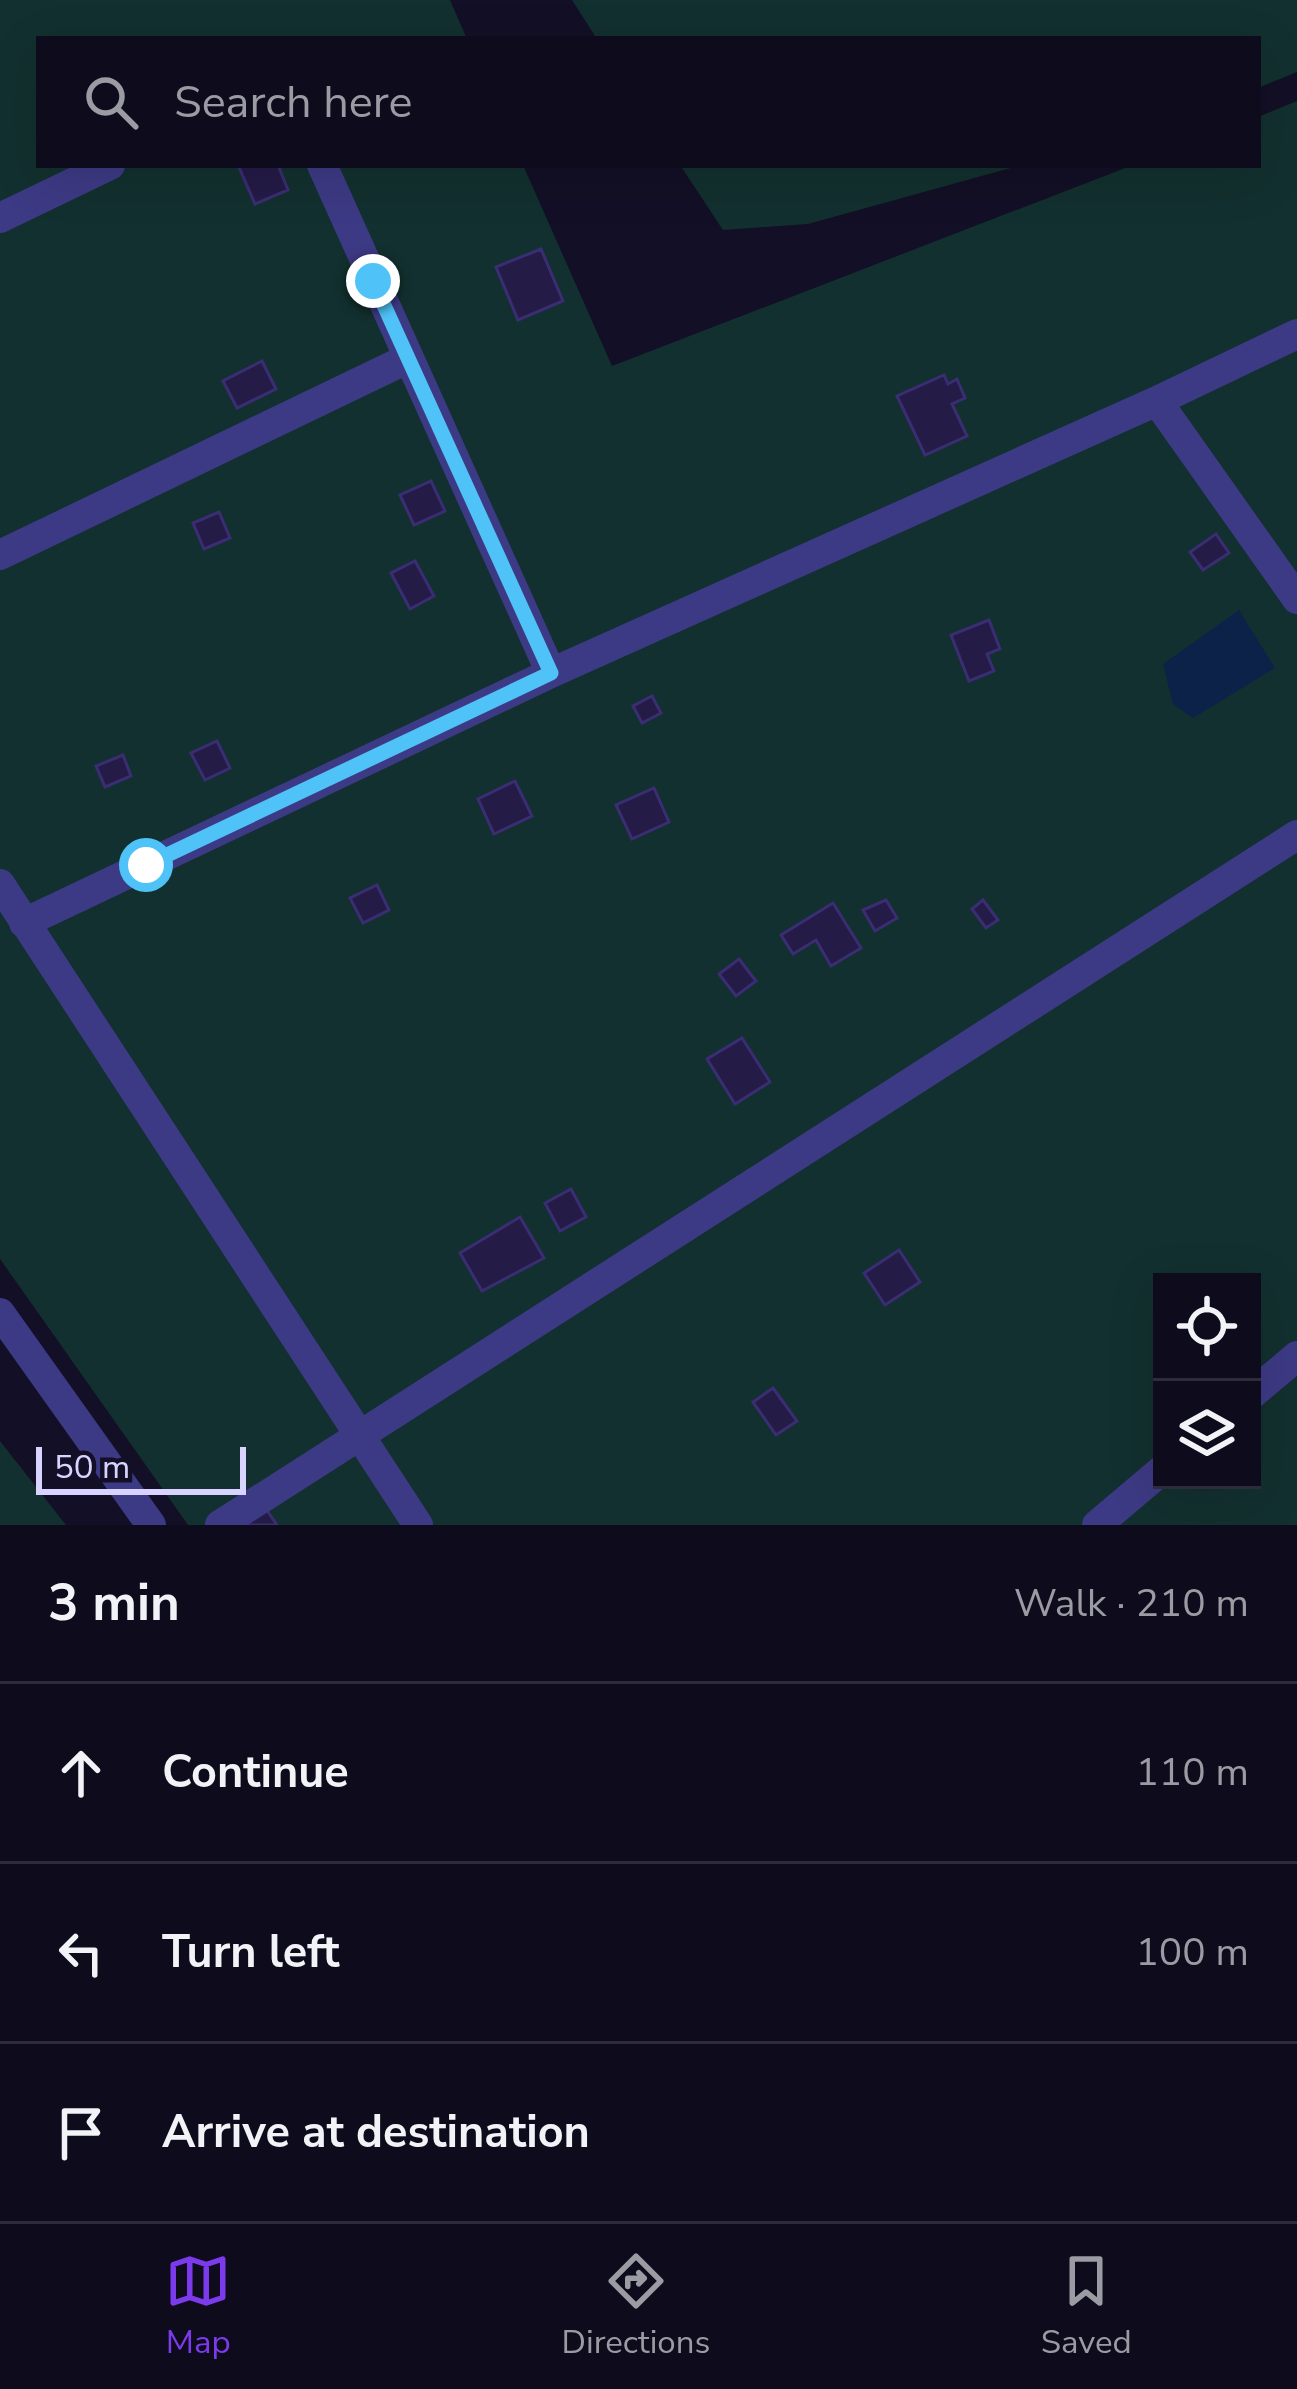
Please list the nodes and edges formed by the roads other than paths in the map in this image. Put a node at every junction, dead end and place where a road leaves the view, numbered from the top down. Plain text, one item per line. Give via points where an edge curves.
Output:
1 (104, 168) edge
2 (323, 168) edge
3 (0, 218) edge
4 (1297, 334) edge
5 (407, 359) junction
6 (1157, 401) junction
7 (0, 555) edge
8 (1297, 599) edge
9 (551, 673) junction
10 (1297, 835) edge
11 (0, 884) edge
12 (24, 923) junction
13 (0, 1313) edge
14 (1297, 1356) edge
15 (1261, 1386) edge
16 (358, 1436) junction
17 (1153, 1478) edge
18 (151, 1525) edge
19 (220, 1525) edge
20 (418, 1525) edge
21 (1097, 1525) edge

1 - 3 street
2 - 5 street
4 - 6 street
5 - 7 street
5 - 9 street
6 - 8 street
6 - 9 street
9 - 12 street
10 - 16 street
11 - 12 street
12 - 16 street
13 - 18 street
14 - 15 street
16 - 19 street
16 - 20 street
17 - 21 street

